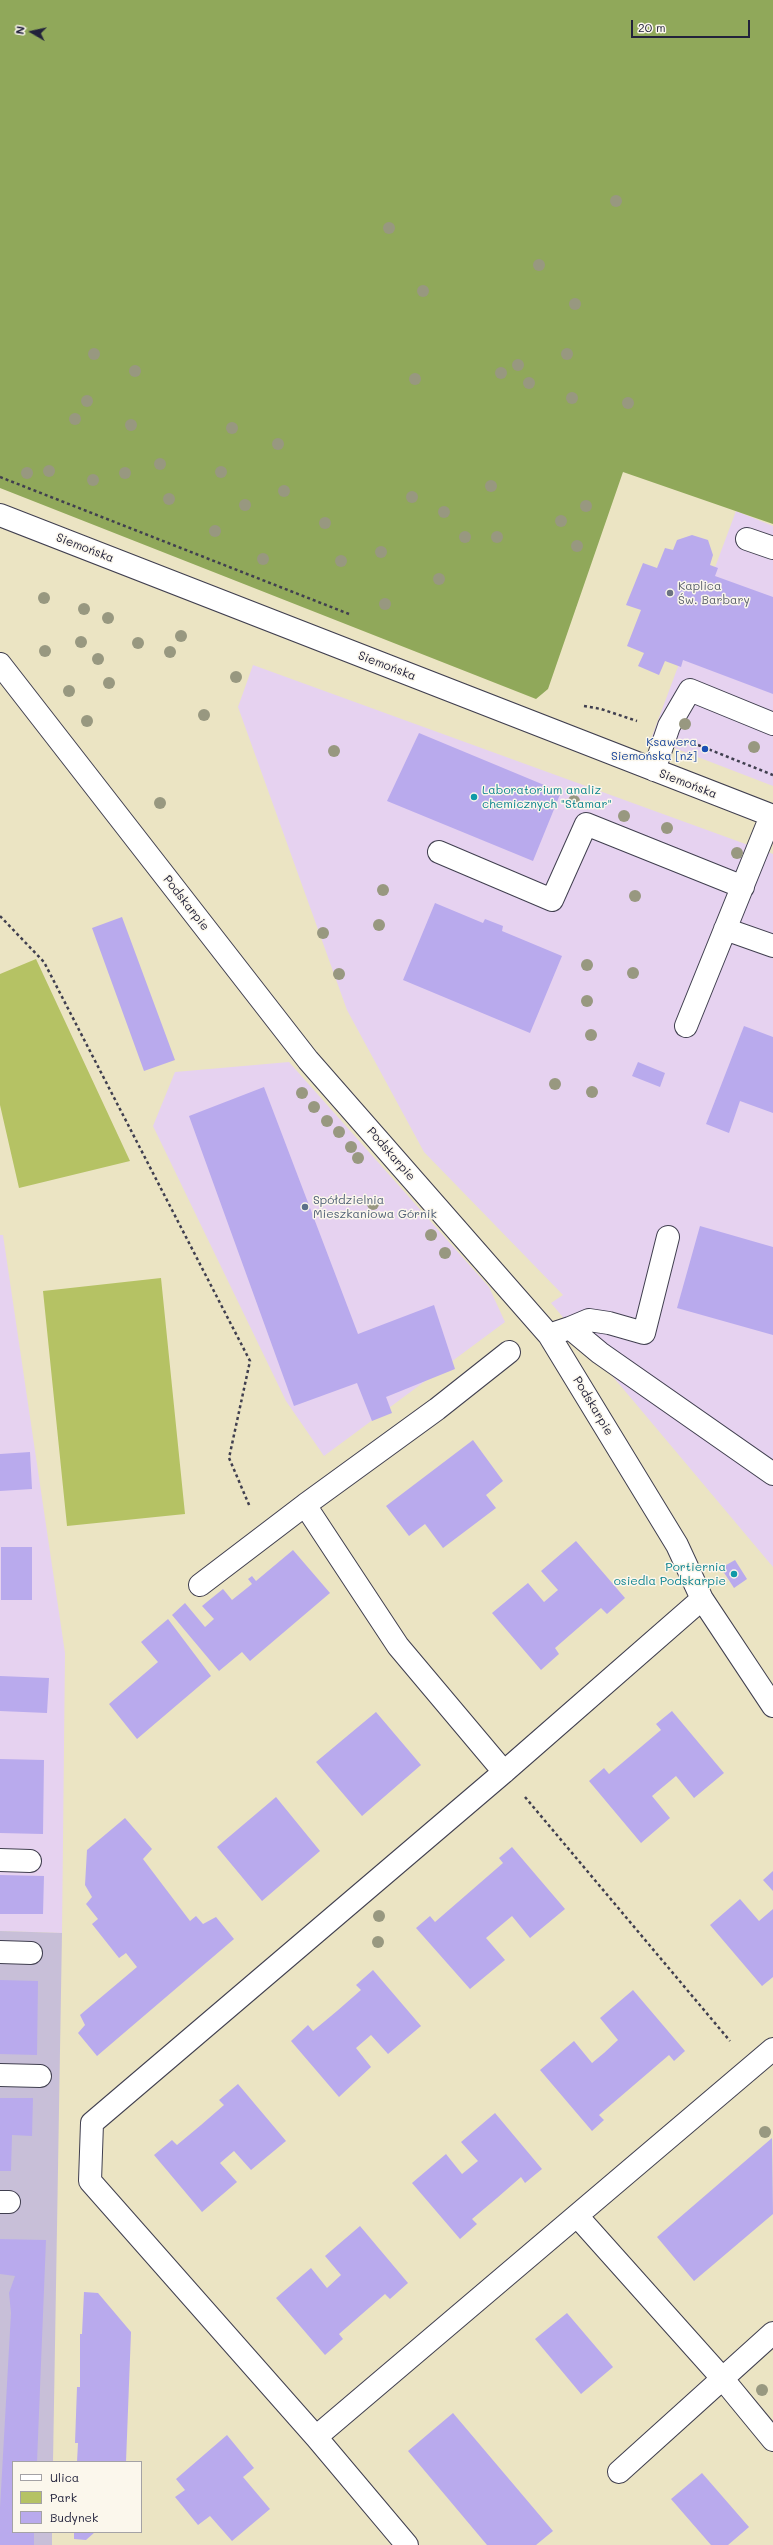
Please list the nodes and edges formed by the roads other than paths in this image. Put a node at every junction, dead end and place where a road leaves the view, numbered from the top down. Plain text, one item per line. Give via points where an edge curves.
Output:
1 (0, 515) edge
2 (746, 539) dead end
3 (773, 548) edge
4 (0, 664) edge
5 (773, 724) edge
6 (654, 770) junction
7 (772, 816) edge
8 (439, 852) dead end
9 (743, 887) junction
10 (725, 929) junction
11 (773, 946) edge
12 (686, 1026) dead end
13 (668, 1237) dead end
14 (570, 1328) junction
15 (549, 1335) junction
16 (509, 1352) dead end
17 (773, 1474) edge
18 (305, 1505) junction
19 (200, 1585) dead end
20 (702, 1598) junction
21 (773, 1706) edge
22 (504, 1772) junction
23 (0, 1860) edge
24 (30, 1861) dead end
25 (0, 1952) edge
26 (31, 1953) dead end
27 (773, 2049) edge
28 (0, 2075) edge
29 (40, 2076) dead end
30 (578, 2217) junction
31 (773, 2333) edge
32 (722, 2378) junction
33 (316, 2437) junction
34 (773, 2440) edge
35 (619, 2472) dead end
36 (407, 2545) edge

1 - 6 street, Siemońska
2 - 3 street
4 - 15 street, Podskarpie via 308,1060
5 - 6 street via 690,690 667,732
6 - 7 street, Siemońska
7 - 9 street
8 - 9 street via 552,900 586,824
9 - 10 street
10 - 11 street
10 - 12 street
13 - 14 street via 644,1333 589,1320
14 - 15 street
14 - 17 street via 600,1353
15 - 20 street, Podskarpie via 677,1545
16 - 18 street via 437,1409
18 - 19 street
18 - 22 street via 398,1646
20 - 21 street, Podskarpie
20 - 22 street
22 - 33 street via 92,2123 90,2181
23 - 24 street
25 - 26 street
27 - 30 street
28 - 29 street
30 - 32 street
30 - 33 street
31 - 32 street
32 - 34 street
32 - 35 street
33 - 36 street

